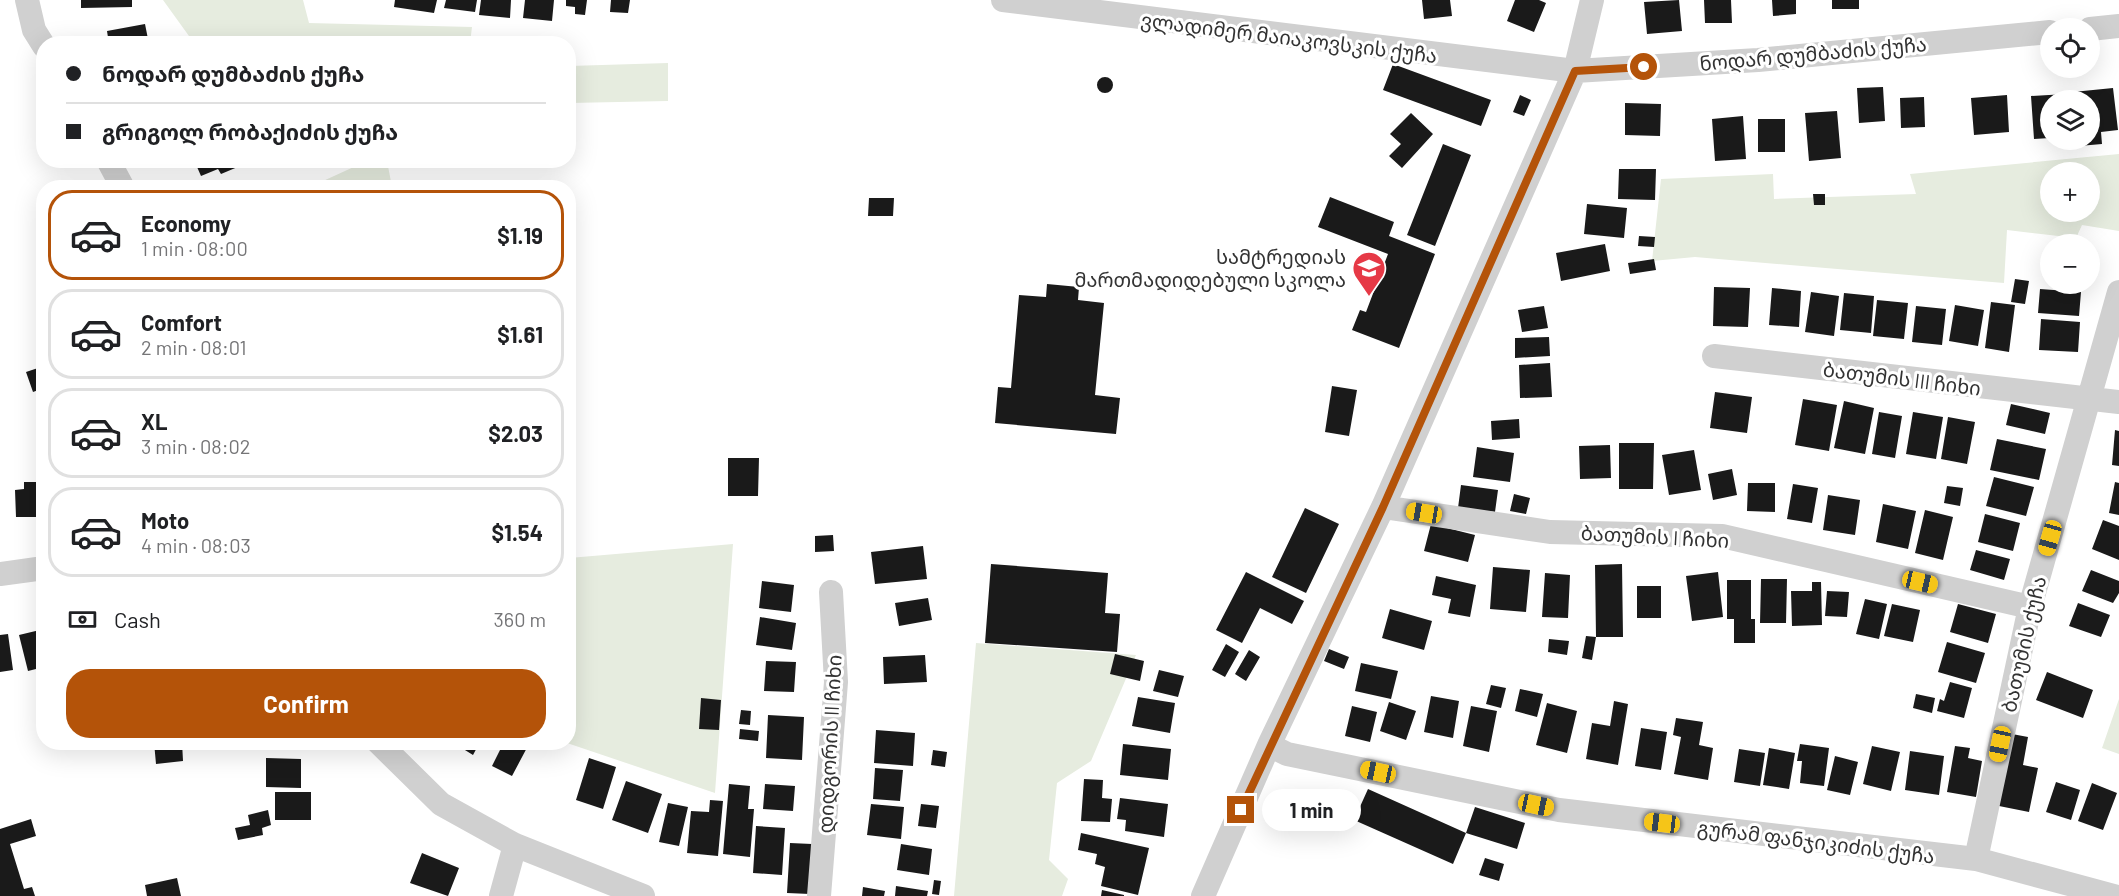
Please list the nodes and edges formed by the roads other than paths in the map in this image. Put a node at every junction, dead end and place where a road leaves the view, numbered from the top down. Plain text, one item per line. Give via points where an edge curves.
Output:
1 (27, 0) edge
2 (1003, 0) edge
3 (1592, 0) edge
4 (2119, 26) edge
5 (2100, 27) edge
6 (2040, 33) edge
7 (38, 36) edge
8 (1575, 71) junction
9 (2119, 292) edge
10 (1714, 356) dead end
11 (2089, 400) junction
12 (2119, 402) edge
13 (1383, 507) junction
14 (36, 569) edge
15 (0, 574) edge
16 (831, 592) dead end
17 (2030, 607) junction
18 (1269, 745) junction
19 (386, 750) edge
20 (516, 845) junction
21 (1976, 859) junction
22 (501, 896) edge
23 (644, 896) edge
24 (819, 896) edge
25 (1203, 896) edge
26 (2114, 896) edge

1 - 7 street
2 - 8 street, ვლადიმერ მაიაკოვსკის ქუჩა
3 - 8 street
4 - 5 street
6 - 8 street, ნოდარ დუმბაძის ქუჩა via 1758,60
8 - 13 street
9 - 11 street, ბათუმის ქუჩა
10 - 11 street, ბათუმის III ჩიხი
11 - 12 street, ბათუმის III ჩიხი
11 - 17 street, ბათუმის ქუჩა
13 - 17 street, ბათუმის I ჩიხი via 1550,532 1722,536
13 - 18 street
14 - 15 street
16 - 24 street, დიდგორის II ჩიხი via 836,682
17 - 21 street, ბათუმის ქუჩა
18 - 21 street, გურამ ფანჯიკიძის ქუჩა via 1287,754 1559,810
18 - 25 street
19 - 20 street via 441,804
20 - 22 street
20 - 23 street
21 - 26 street, გურამ ფანჯიკიძის ქუჩა

